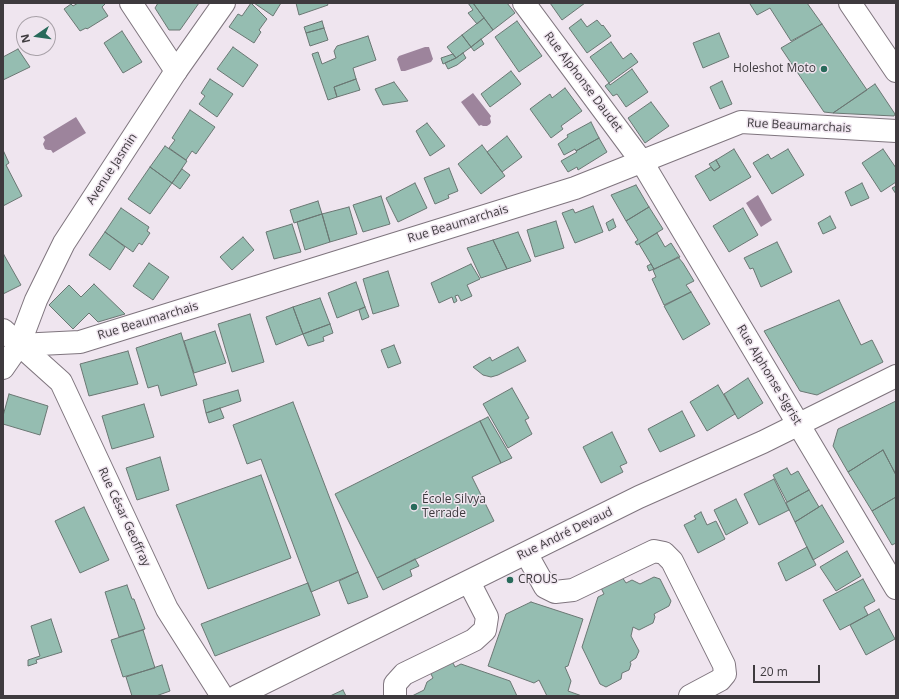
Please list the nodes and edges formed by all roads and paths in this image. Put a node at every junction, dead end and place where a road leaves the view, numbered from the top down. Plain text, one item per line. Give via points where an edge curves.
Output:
1 (131, 3) edge
2 (224, 3) edge
3 (524, 3) edge
4 (850, 3) edge
5 (176, 71) junction
6 (896, 71) edge
7 (896, 131) edge
8 (642, 162) junction
9 (3, 330) edge
10 (19, 345) junction
11 (3, 368) edge
12 (896, 376) edge
13 (798, 424) junction
14 (526, 553) junction
15 (469, 582) junction
16 (896, 588) edge
17 (222, 696) edge
18 (237, 696) edge
19 (395, 696) edge
20 (690, 696) edge

1 - 5 street
2 - 5 street, Avenue Jasmin
3 - 8 street, Rue Alphonse Daudet
4 - 6 street
5 - 10 street, Avenue Jasmin via 64,243 36,300
7 - 8 street, Rue Beaumarchais via 741,122
8 - 10 street, Rue Beaumarchais via 575,188 80,342
8 - 13 street, Rue Alphonse Sigrist
9 - 10 street, Rue César Geoffray
10 - 11 street, Avenue Jasmin
10 - 17 street, Rue César Geoffray via 61,382 167,609
12 - 13 street, Rue André Devaud
13 - 14 street, Rue André Devaud
13 - 16 street, Rue Alphonse Sigrist
14 - 15 street, Rue André Devaud
14 - 20 street via 545,587 555,592 573,590 654,551 664,553 672,561 724,665 725,674 720,680
15 - 18 street, Rue André Devaud
15 - 19 street via 487,617 485,630 474,640 404,674 395,684

